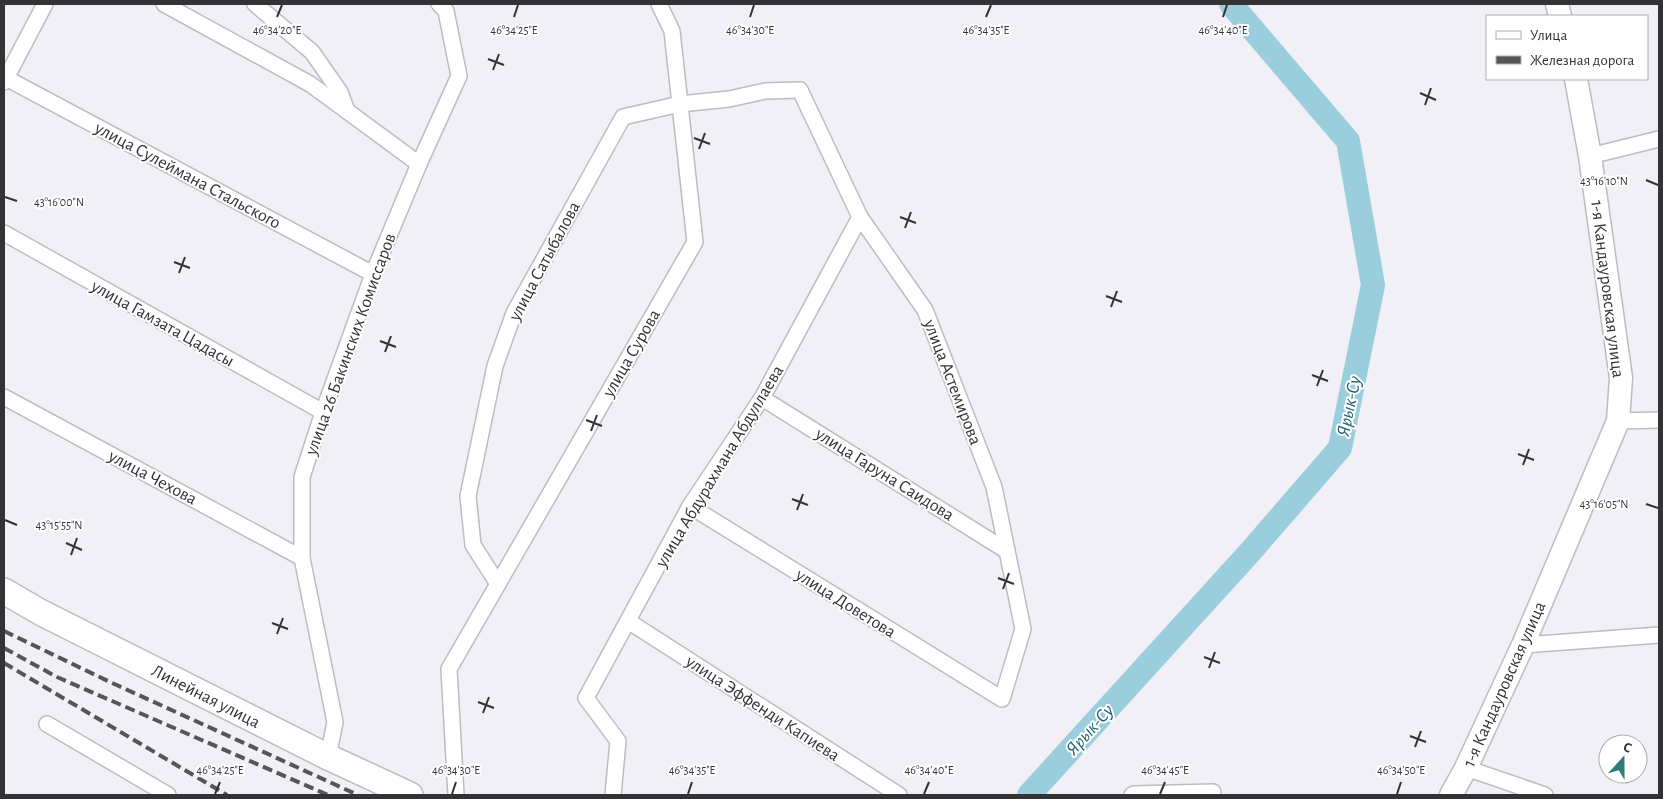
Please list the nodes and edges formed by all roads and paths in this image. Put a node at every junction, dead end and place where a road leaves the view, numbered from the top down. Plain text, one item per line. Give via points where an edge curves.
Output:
1 (45, 4) edge
2 (164, 4) edge
3 (255, 4) edge
4 (439, 4) edge
5 (659, 4) edge
6 (4, 79) edge
7 (1576, 80) edge
8 (800, 90) joint
9 (680, 104) junction
10 (347, 111) junction
11 (1659, 139) edge
12 (1590, 156) junction
13 (419, 164) junction
14 (860, 217) junction
15 (4, 233) edge
16 (373, 274) junction
17 (4, 396) edge
18 (762, 398) junction
19 (323, 412) junction
20 (1659, 420) edge
21 (1618, 421) junction
22 (690, 506) junction
23 (1007, 551) junction
24 (302, 558) junction
25 (498, 584) junction
26 (4, 591) edge
27 (628, 620) junction
28 (1659, 635) edge
29 (1524, 645) junction
30 (1002, 699) joint
31 (46, 724) dead end
32 (328, 757) junction
33 (1466, 768) junction
34 (1213, 792) dead end
35 (168, 795) edge
36 (410, 795) edge
37 (456, 795) edge
38 (613, 795) edge
39 (899, 795) edge
40 (1132, 795) edge
41 (1451, 795) edge
42 (1545, 795) edge

1 - 6 street
2 - 10 street via 310,84
3 - 10 street via 312,52 340,92
4 - 13 street, улица 26 Бакинских Комиссаров via 446,11 459,76
5 - 9 street, улица Сурова via 672,31
6 - 16 street, улица Сулеймана Стальского
7 - 12 street, 1-я Кандауровская улица
8 - 9 street, улица Сатыбалова via 765,91 730,99
8 - 14 street, улица Астемирова
9 - 25 street, улица Сурова via 695,242
9 - 25 street, улица Сатыбалова via 623,117 514,313 494,366 468,496 473,545
10 - 13 street
11 - 12 street
12 - 21 street, 1-я Кандауровская улица via 1621,378
13 - 16 street, улица 26 Бакинских Комиссаров
14 - 18 street, улица Абдурахмана Абдуллаева
14 - 23 street, улица Астемирова via 925,310 994,487
15 - 19 street, улица Гамзата Цадасы
16 - 19 street, улица 26 Бакинских Комиссаров
17 - 24 street, улица Чехова
18 - 22 street, улица Абдурахмана Абдуллаева
18 - 23 street, улица Гаруна Саидова
19 - 24 street, улица 26 Бакинских Комиссаров via 302,477
20 - 21 street
21 - 29 street, 1-я Кандауровская улица
22 - 27 street, улица Абдурахмана Абдуллаева
22 - 30 street, улица Доветова
23 - 30 street, улица Астемирова via 1023,629
24 - 32 street, улица 26 Бакинских Комиссаров via 336,722
25 - 37 street, улица Сурова via 449,669
26 - 32 main road, Линейная улица
27 - 38 street, улица Абдурахмана Абдуллаева via 586,698 618,741
27 - 39 street, улица Эффенди Капиева
28 - 29 street
29 - 33 street, 1-я Кандауровская улица
31 - 35 street
32 - 36 main road, Линейная улица
33 - 41 street, 1-я Кандауровская улица
33 - 42 street
34 - 40 street

